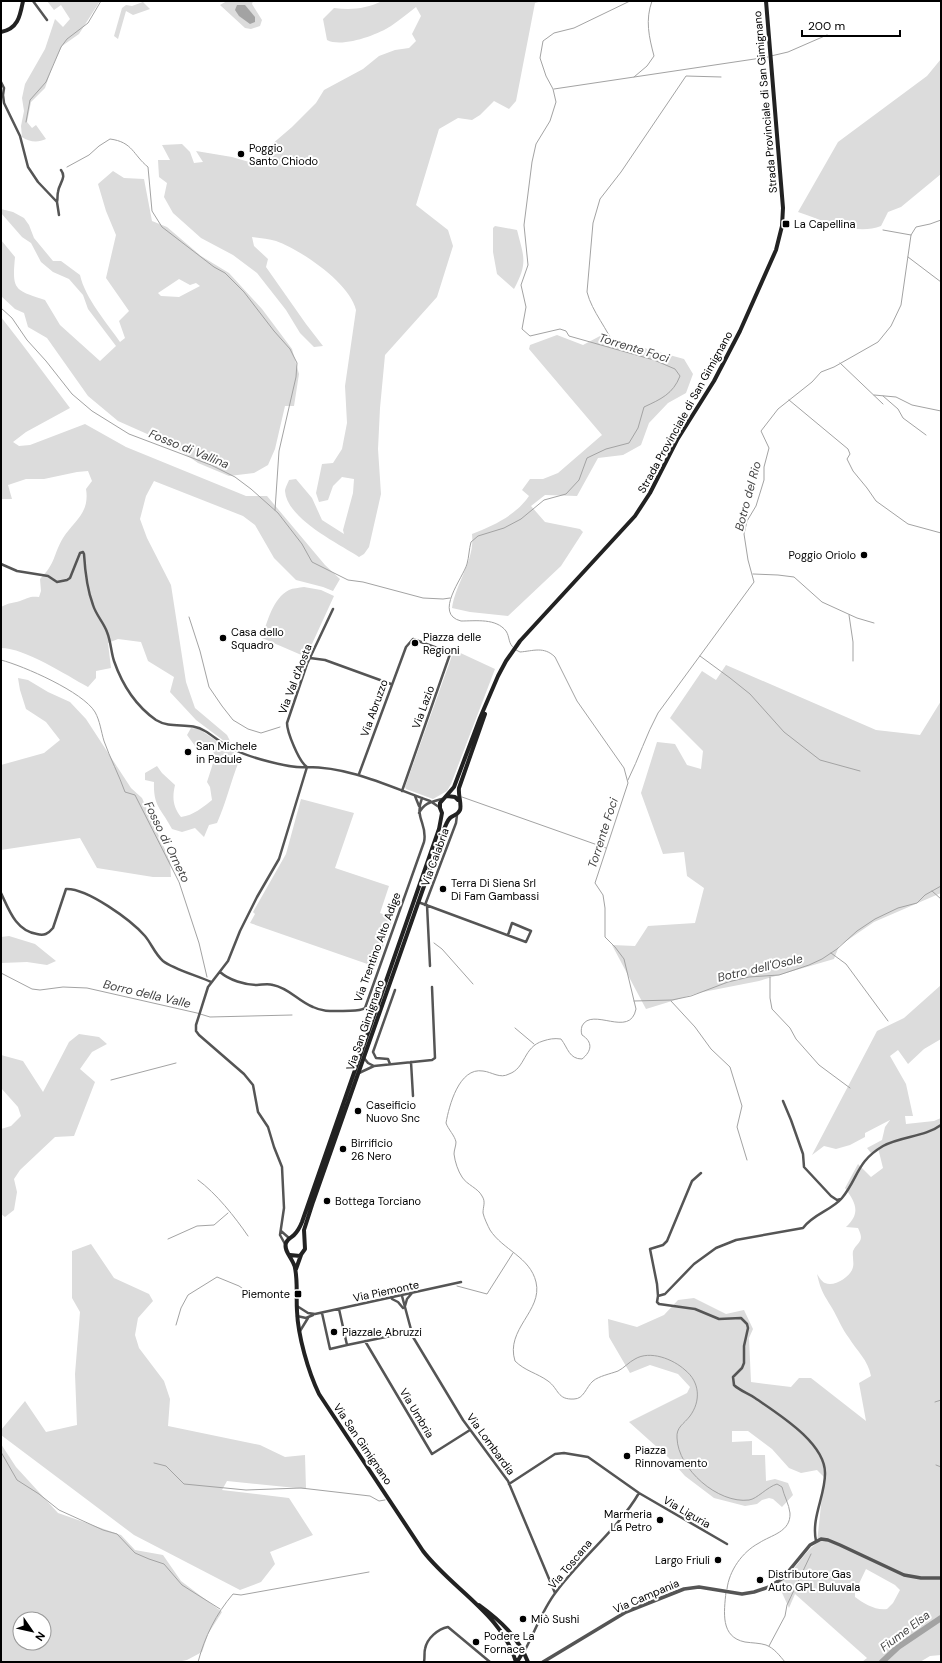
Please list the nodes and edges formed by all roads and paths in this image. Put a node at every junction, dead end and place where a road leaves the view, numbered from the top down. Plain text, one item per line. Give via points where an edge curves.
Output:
1 (23, 1) edge
2 (33, 1) edge
3 (766, 1) edge
4 (46, 20) dead end
5 (1, 32) edge
6 (1, 82) edge
7 (62, 170) dead end
8 (57, 202) junction
9 (59, 215) dead end
10 (1, 564) edge
11 (333, 609) dead end
12 (406, 647) joint
13 (310, 658) junction
14 (391, 684) junction
15 (492, 689) junction
16 (307, 767) junction
17 (359, 774) junction
18 (402, 791) junction
19 (414, 796) junction
20 (448, 796) junction
21 (423, 799) junction
22 (443, 799) junction
23 (458, 800) junction
24 (430, 801) junction
25 (419, 806) junction
26 (423, 807) junction
27 (440, 808) junction
28 (419, 813) junction
29 (442, 814) junction
30 (457, 814) junction
31 (451, 817) junction
32 (1, 893) edge
33 (418, 902) junction
34 (426, 905) junction
35 (508, 935) junction
36 (430, 966) dead end
37 (220, 972) junction
38 (211, 982) junction
39 (432, 987) dead end
40 (395, 990) dead end
41 (364, 1057) junction
42 (411, 1062) junction
43 (390, 1064) junction
44 (374, 1066) junction
45 (358, 1074) junction
46 (413, 1096) dead end
47 (783, 1101) dead end
48 (941, 1125) edge
49 (701, 1173) dead end
50 (842, 1199) junction
51 (281, 1231) junction
52 (291, 1237) junction
53 (304, 1241) junction
54 (285, 1244) junction
55 (290, 1255) junction
56 (301, 1255) junction
57 (296, 1272) junction
58 (461, 1282) dead end
59 (413, 1293) junction
60 (402, 1296) junction
61 (658, 1296) junction
62 (390, 1298) junction
63 (296, 1306) junction
64 (339, 1309) junction
65 (405, 1310) junction
66 (322, 1313) junction
67 (315, 1314) junction
68 (297, 1316) junction
69 (308, 1318) junction
70 (300, 1331) junction
71 (410, 1332) junction
72 (365, 1341) junction
73 (347, 1345) junction
74 (470, 1430) junction
75 (509, 1484) junction
76 (639, 1493) junction
77 (816, 1541) junction
78 (727, 1544) dead end
79 (941, 1578) edge
80 (555, 1593) junction
81 (472, 1600) junction
82 (523, 1652) junction
83 (424, 1662) edge
84 (490, 1662) edge
85 (516, 1662) edge
86 (528, 1662) edge
87 (543, 1662) edge

1 - 5 main road via 18,21 7,31
2 - 4 street
3 - 15 main road, Strada Provinciale di San Gimignano via 783,208 782,231 774,255 723,365 699,408 677,440 646,501 518,643
6 - 8 street via 4,88 4,103 20,136 28,167
7 - 8 street via 64,178 59,186
8 - 9 street
10 - 16 street via 48,576 57,582 67,580 72,575 80,553 83,552 92,604 106,629 119,673 134,700 146,712 168,726 197,726 234,750 291,767
11 - 13 street, Via Val d'Aosta
12 - 14 street, Via Abruzzo
12 - 18 street, Via Lazio via 413,639 450,654
13 - 14 street via 325,660
13 - 16 street, Via Val d'Aosta via 287,723 302,762
14 - 17 street, Via Abruzzo
15 - 20 main road via 454,787
15 - 23 main road via 459,788
16 - 17 street
16 - 37 street via 280,856 240,931 228,961
17 - 18 street
18 - 19 street
19 - 21 street
19 - 25 street, Via Trentino Alto Adige
20 - 22 main road
20 - 23 main road
21 - 24 street
21 - 25 street, Via Trentino Alto Adige
21 - 26 street
22 - 24 street
22 - 27 main road
23 - 30 main road via 460,808
24 - 26 street
24 - 27 street
25 - 28 street, Via Trentino Alto Adige
26 - 28 street
27 - 29 main road
28 - 37 street, Via Trentino Alto Adige via 425,831 424,842 364,1008 322,1010 280,987 245,983 227,978
29 - 31 main road
29 - 52 main road, Via San Gimignano via 439,829 302,1222
30 - 31 main road
30 - 34 street, Via Calabria
31 - 33 main road, Via San Gimignano
32 - 38 street via 22,929 42,935 49,933 53,928 66,889 95,898 144,936 163,960
33 - 34 street
33 - 41 main road, Via San Gimignano
34 - 35 street
34 - 36 street, Via Calabria
35 - 35 street via 526,942 531,931 512,923
37 - 38 street
38 - 51 street via 196,1027 198,1033 244,1074 253,1086 258,1112 267,1125 283,1168 284,1208
39 - 42 street via 435,1057 432,1060
40 - 43 street via 373,1052 377,1059 389,1060
41 - 44 street
41 - 45 main road, Via San Gimignano
42 - 43 street
42 - 46 street
43 - 44 street
44 - 45 street
45 - 53 main road, Via San Gimignano via 304,1230
47 - 50 street via 803,1154 804,1167 832,1196 837,1200
48 - 50 street via 886,1144 872,1153 860,1166
49 - 61 street via 692,1181 667,1241 650,1250
50 - 61 street via 807,1222 803,1228 736,1240 716,1248 694,1264 665,1294
51 - 52 street
51 - 54 street
52 - 53 main road via 299,1236
52 - 54 main road
53 - 56 main road via 306,1249
54 - 55 main road
55 - 56 main road
55 - 57 main road, Via San Gimignano
56 - 57 main road, Via San Gimignano
57 - 63 main road, Via San Gimignano
58 - 59 street, Via Piemonte
59 - 60 street, Via Piemonte
59 - 65 street via 406,1300
60 - 62 street, Via Piemonte
60 - 65 street, Via Lombardia
61 - 77 street via 659,1304 695,1309 719,1319 741,1318 747,1324 744,1363 733,1377 734,1385 787,1421 817,1450 824,1463 825,1475 817,1511
62 - 64 street, Via Piemonte
62 - 65 street
63 - 67 street via 306,1313
63 - 68 main road, Via San Gimignano
64 - 66 street, Via Piemonte
64 - 73 street
65 - 71 street, Via Lombardia
66 - 67 street, Via Piemonte
66 - 73 street via 330,1349
67 - 69 street, Via Piemonte
68 - 69 street
68 - 70 main road, Via San Gimignano
69 - 70 street, Via Piemonte
70 - 81 main road, Via San Gimignano via 312,1378 324,1401 423,1551
71 - 72 street
71 - 74 street, Via Lombardia
72 - 73 street
72 - 74 street, Via Umbria via 432,1454
74 - 75 street, Via Lombardia
75 - 76 street via 556,1454 567,1453 589,1458
75 - 80 street, Via Lombardia
76 - 78 street, Via Liguria
76 - 80 street, Via Toscana via 625,1515
77 - 79 street via 829,1540 904,1575
77 - 87 street, Via Campania via 778,1582 752,1593 735,1594 699,1587 689,1588 641,1605
80 - 82 street, Via Toscana
81 - 82 main road, Via San Gimignano via 508,1629
81 - 85 main road, Via San Gimignano via 505,1637
82 - 85 main road
82 - 86 main road, Via San Gimignano
83 - 84 street via 428,1641 440,1628 448,1627

